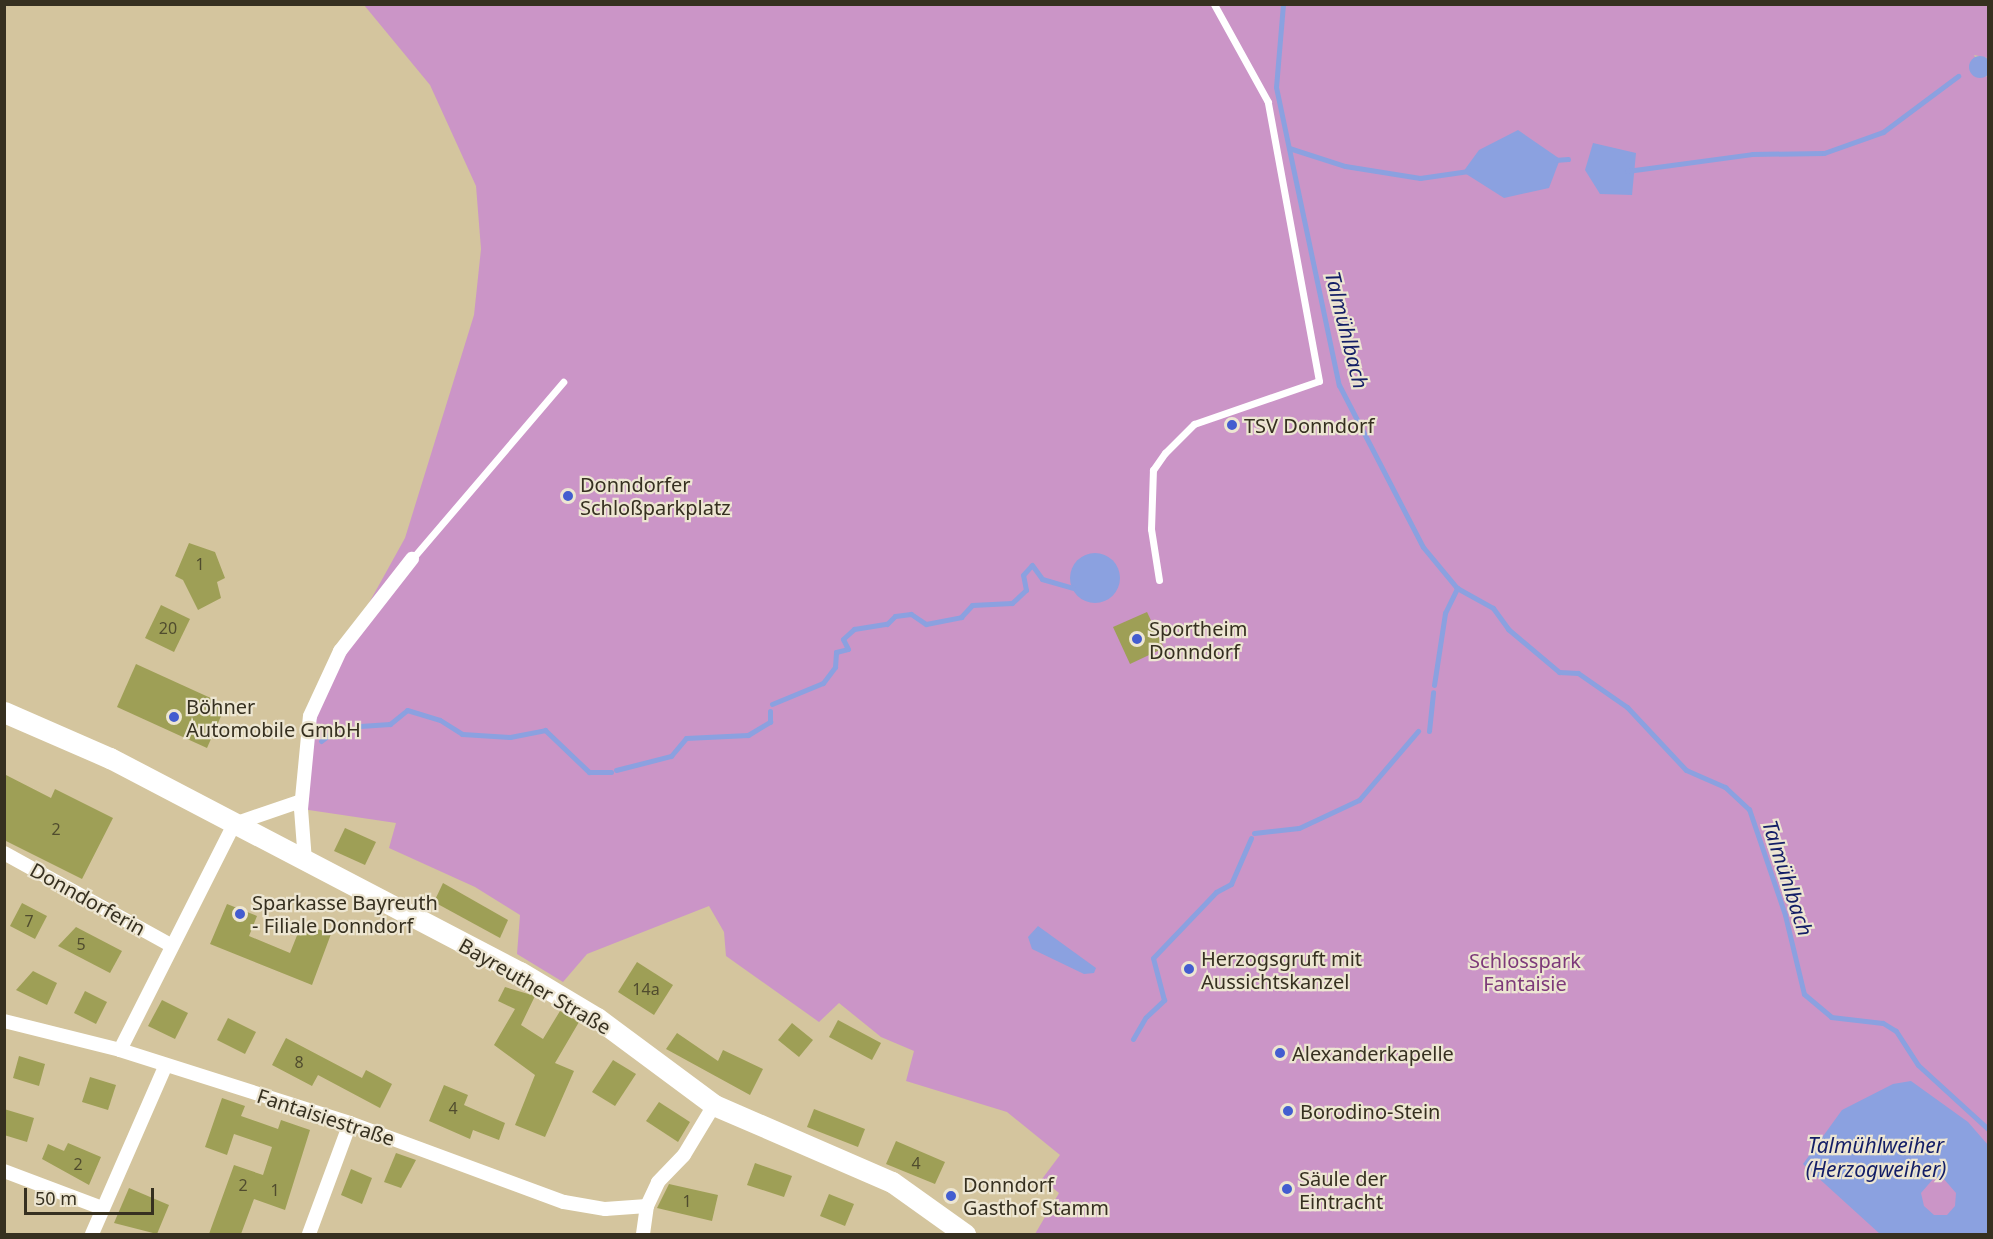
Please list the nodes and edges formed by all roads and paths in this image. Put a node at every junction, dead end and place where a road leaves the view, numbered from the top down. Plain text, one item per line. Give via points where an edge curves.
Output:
1 (1214, 4) edge
2 (563, 382) dead end
3 (412, 559) joint
4 (1159, 580) dead end
5 (4, 712) edge
6 (302, 801) junction
7 (234, 824) junction
8 (4, 853) edge
9 (305, 861) junction
10 (171, 945) junction
11 (4, 1021) edge
12 (120, 1050) junction
13 (166, 1065) junction
14 (714, 1105) junction
15 (350, 1123) junction
16 (4, 1171) edge
17 (647, 1206) junction
18 (102, 1208) junction
19 (92, 1234) edge
20 (309, 1234) edge
21 (643, 1234) edge
22 (965, 1234) edge

1 - 4 lane via 1268,102 1319,381 1194,424 1165,453 1153,470 1151,529
2 - 3 lane
3 - 6 street via 340,651 318,695 310,716
5 - 7 main road, Bayreuther Straße
6 - 7 street
6 - 9 street
7 - 9 main road, Bayreuther Straße
7 - 10 street
8 - 10 street, Donndorferin
9 - 14 main road, Bayreuther Straße via 597,1018
10 - 12 street
11 - 12 street, Fantaisiestraße
12 - 13 street, Fantaisiestraße
13 - 15 street, Fantaisiestraße
13 - 18 street
14 - 17 street
14 - 22 main road, Bayreuther Straße via 892,1182
15 - 17 street, Fantaisiestraße via 564,1202 605,1209
15 - 20 street
16 - 18 street
17 - 21 street
18 - 19 street

